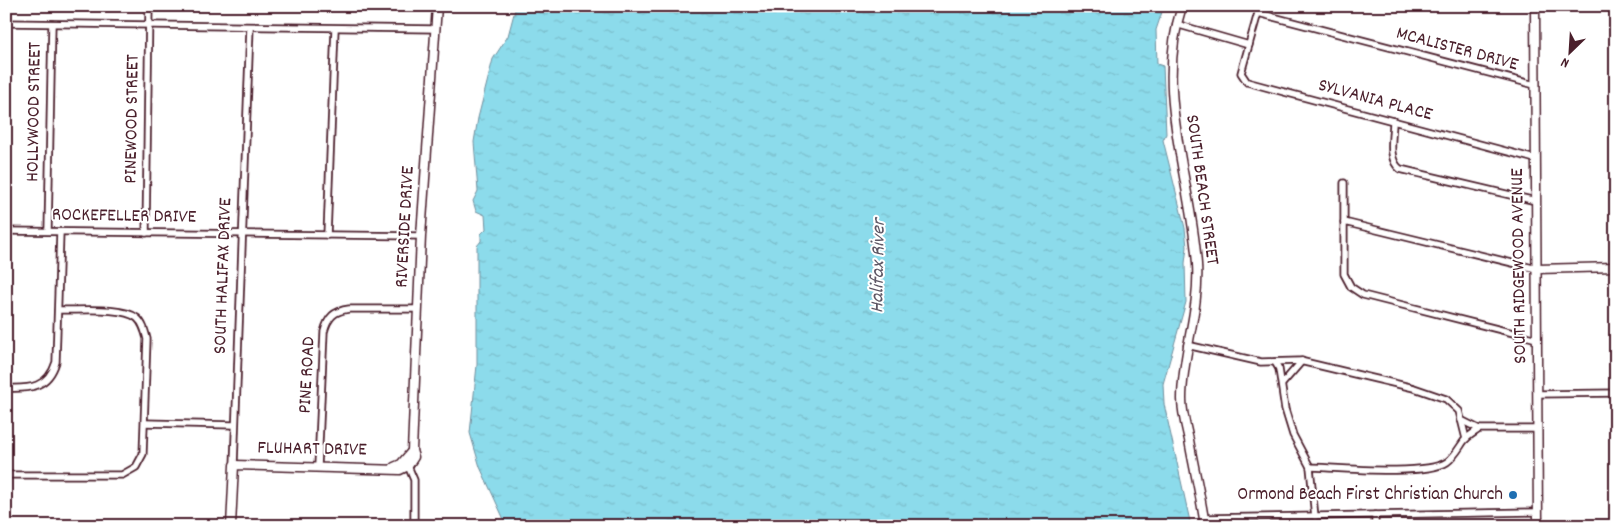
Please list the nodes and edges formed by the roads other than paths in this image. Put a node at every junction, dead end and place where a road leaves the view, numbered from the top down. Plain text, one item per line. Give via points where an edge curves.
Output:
1 (149, 6) edge
2 (437, 6) edge
3 (1182, 6) edge
4 (1534, 6) edge
5 (6, 23) edge
6 (52, 24) junction
7 (1176, 24) junction
8 (149, 25) junction
9 (250, 28) junction
10 (335, 29) junction
11 (435, 29) junction
12 (1249, 45) junction
13 (1535, 85) junction
14 (1393, 121) junction
15 (1535, 160) junction
16 (1344, 183) dead end
17 (1536, 201) junction
18 (1344, 222) junction
19 (6, 231) edge
20 (48, 231) junction
21 (60, 232) junction
22 (146, 233) junction
23 (242, 234) junction
24 (327, 235) junction
25 (421, 236) junction
26 (1616, 267) edge
27 (1537, 269) junction
28 (418, 309) junction
29 (58, 310) junction
30 (1537, 339) junction
31 (1187, 345) junction
32 (1302, 361) junction
33 (1275, 362) junction
34 (1282, 384) junction
35 (6, 388) edge
36 (1616, 393) edge
37 (1538, 394) junction
38 (1461, 420) junction
39 (144, 423) junction
40 (234, 425) junction
41 (1479, 429) junction
42 (1538, 429) junction
43 (1466, 439) junction
44 (407, 462) junction
45 (234, 465) junction
46 (318, 466) junction
47 (1310, 467) junction
48 (6, 475) edge
49 (1538, 512) junction
50 (1374, 515) junction
51 (1314, 517) junction
52 (1205, 522) edge
53 (231, 526) edge
54 (414, 526) edge
55 (1375, 526) edge
56 (1538, 526) edge

1 - 8 street, PINEWOOD STREET
2 - 11 street, RIVERSIDE DRIVE
3 - 7 street, SOUTH BEACH STREET
4 - 13 street, SOUTH RIDGEWOOD AVENUE
5 - 6 street
6 - 8 street
6 - 20 street, HOLLYWOOD STREET
7 - 12 street
7 - 31 street, SOUTH BEACH STREET via 1171,90 1197,268 1195,306
8 - 9 street
8 - 22 street, PINEWOOD STREET
9 - 10 street
9 - 23 street, SOUTH HALIFAX DRIVE
10 - 11 street
10 - 24 street
11 - 25 street, RIVERSIDE DRIVE
12 - 13 street, MCALISTER DRIVE via 1258,13
12 - 14 street, SYLVANIA PLACE via 1240,74 1247,82
13 - 15 street, SOUTH RIDGEWOOD AVENUE
14 - 15 street, SYLVANIA PLACE
14 - 17 street via 1392,156 1400,169
15 - 17 street, SOUTH RIDGEWOOD AVENUE
16 - 18 street
17 - 27 street, SOUTH RIDGEWOOD AVENUE
18 - 27 street
18 - 30 street via 1344,274 1351,288 1363,295
19 - 20 street, ROCKEFELLER DRIVE
20 - 21 street, ROCKEFELLER DRIVE
21 - 22 street, ROCKEFELLER DRIVE
21 - 29 street
22 - 23 street, ROCKEFELLER DRIVE
23 - 24 street, ROCKEFELLER DRIVE
23 - 40 street, SOUTH HALIFAX DRIVE
24 - 25 street, ROCKEFELLER DRIVE
25 - 28 street, RIVERSIDE DRIVE
26 - 27 street
27 - 30 street, SOUTH RIDGEWOOD AVENUE
28 - 44 street, RIVERSIDE DRIVE via 414,457
28 - 46 street, PINE ROAD via 349,309 338,310 331,315 324,332
29 - 35 street via 53,372 39,386
29 - 39 street via 125,312 142,324 147,339
30 - 37 street, SOUTH RIDGEWOOD AVENUE
31 - 33 street via 1261,362
31 - 52 street, SOUTH BEACH STREET via 1182,401
32 - 33 street
32 - 34 street
32 - 38 street via 1446,399 1459,410
33 - 34 street
34 - 47 street via 1285,409
36 - 37 street
37 - 42 street, SOUTH RIDGEWOOD AVENUE
38 - 41 street
38 - 43 street
39 - 40 street
39 - 48 street via 143,454 136,467 122,475
40 - 45 street, SOUTH HALIFAX DRIVE
41 - 42 street
41 - 43 street
42 - 49 street, SOUTH RIDGEWOOD AVENUE
43 - 47 street via 1447,462 1433,468
44 - 46 street, FLUHART DRIVE via 400,470
44 - 54 street, RIVERSIDE DRIVE via 414,480
45 - 46 street, FLUHART DRIVE
45 - 53 street, SOUTH HALIFAX DRIVE
47 - 51 street
49 - 50 street
49 - 56 street, SOUTH RIDGEWOOD AVENUE
50 - 51 street
50 - 55 street
51 - 52 street

